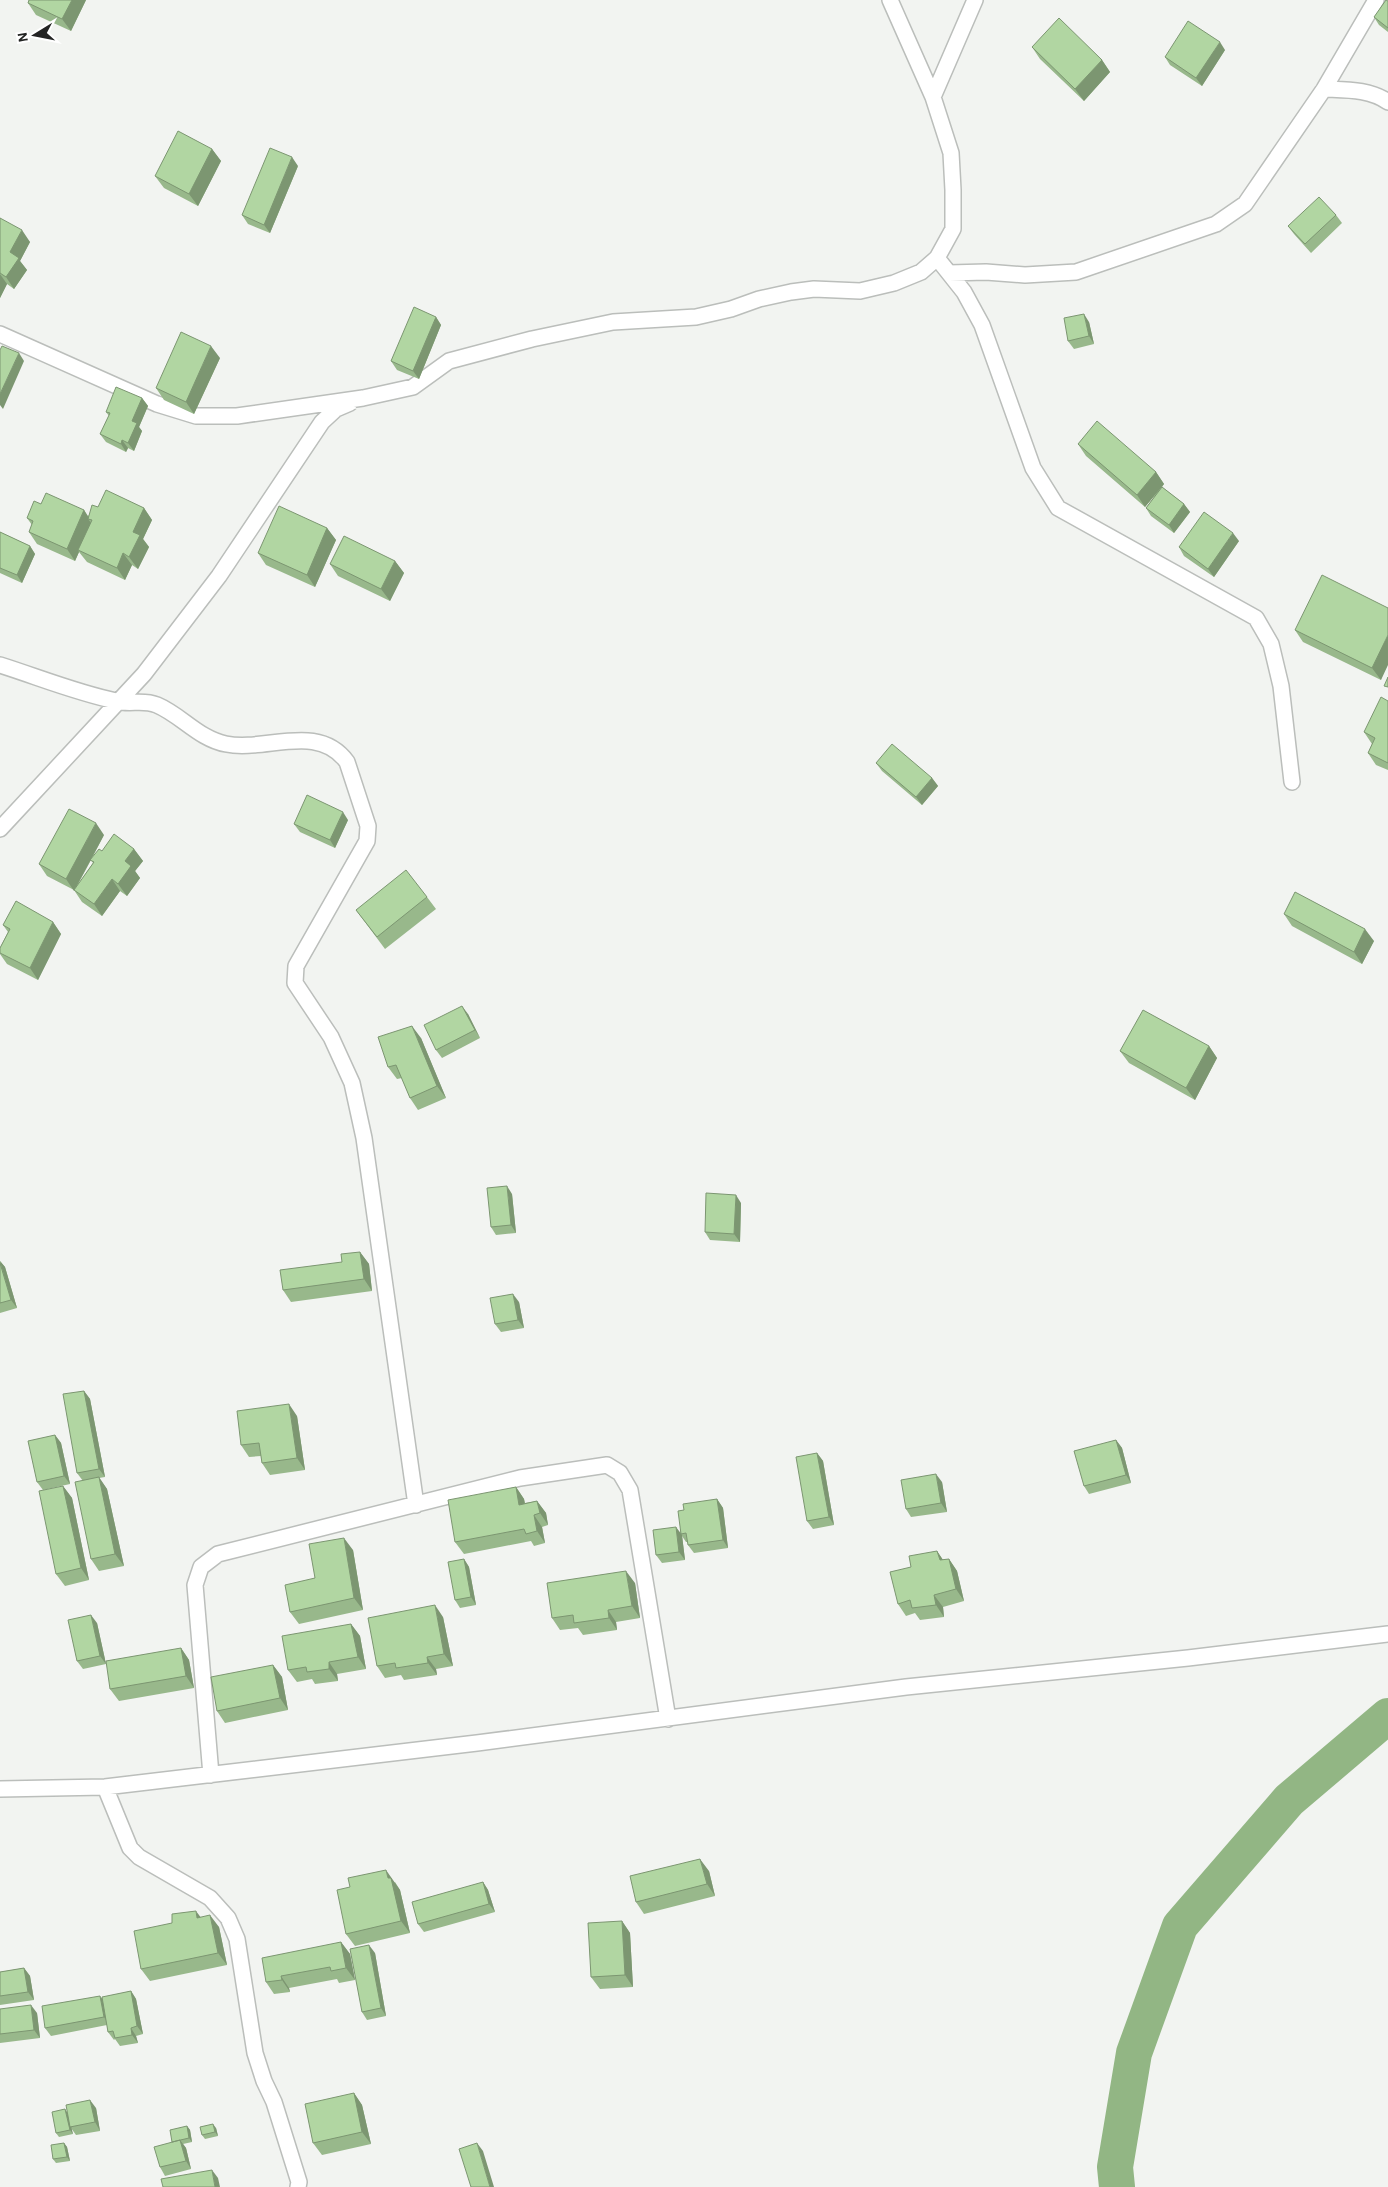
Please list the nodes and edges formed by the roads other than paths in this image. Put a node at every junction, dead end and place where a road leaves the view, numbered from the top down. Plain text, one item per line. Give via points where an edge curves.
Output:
1 (890, 0) edge
2 (975, 0) edge
3 (1376, 0) edge
4 (1324, 89) junction
5 (933, 97) junction
6 (1388, 102) edge
7 (937, 258) junction
8 (949, 273) junction
9 (0, 334) edge
10 (363, 398) junction
11 (0, 665) edge
12 (118, 702) junction
13 (1292, 782) dead end
14 (0, 830) edge
15 (416, 1505) junction
16 (1388, 1634) edge
17 (668, 1719) junction
18 (211, 1775) junction
19 (105, 1787) junction
20 (0, 1789) edge
21 (298, 2187) edge

1 - 5 street
2 - 5 street
3 - 4 street
4 - 6 street via 1356,91 1380,96
4 - 8 street via 1245,204 1216,224 1076,272 1025,275
5 - 7 street via 951,153 954,190 953,229
7 - 8 street
7 - 10 street via 921,272 894,283 860,290 791,292 696,317 613,322 532,339 449,361 412,386
8 - 13 street via 982,325 1033,468 1058,508 1256,618 1271,644 1281,686
9 - 10 street via 157,404 196,416 237,416
10 - 12 street via 336,410 322,422 219,576 144,674
11 - 12 street
12 - 14 street
12 - 15 street via 156,704 200,733 225,744 306,740 330,745 347,762 368,826 366,841 296,966 295,983 332,1037 352,1083 364,1138
15 - 17 street via 520,1478 607,1465 620,1473 630,1490
15 - 18 street via 218,1554 201,1567 195,1585
16 - 17 street via 906,1687
17 - 18 street
18 - 19 street
19 - 20 street
19 - 21 street via 130,1848 139,1857 210,1898 228,1918 237,1939 255,2053 274,2102

